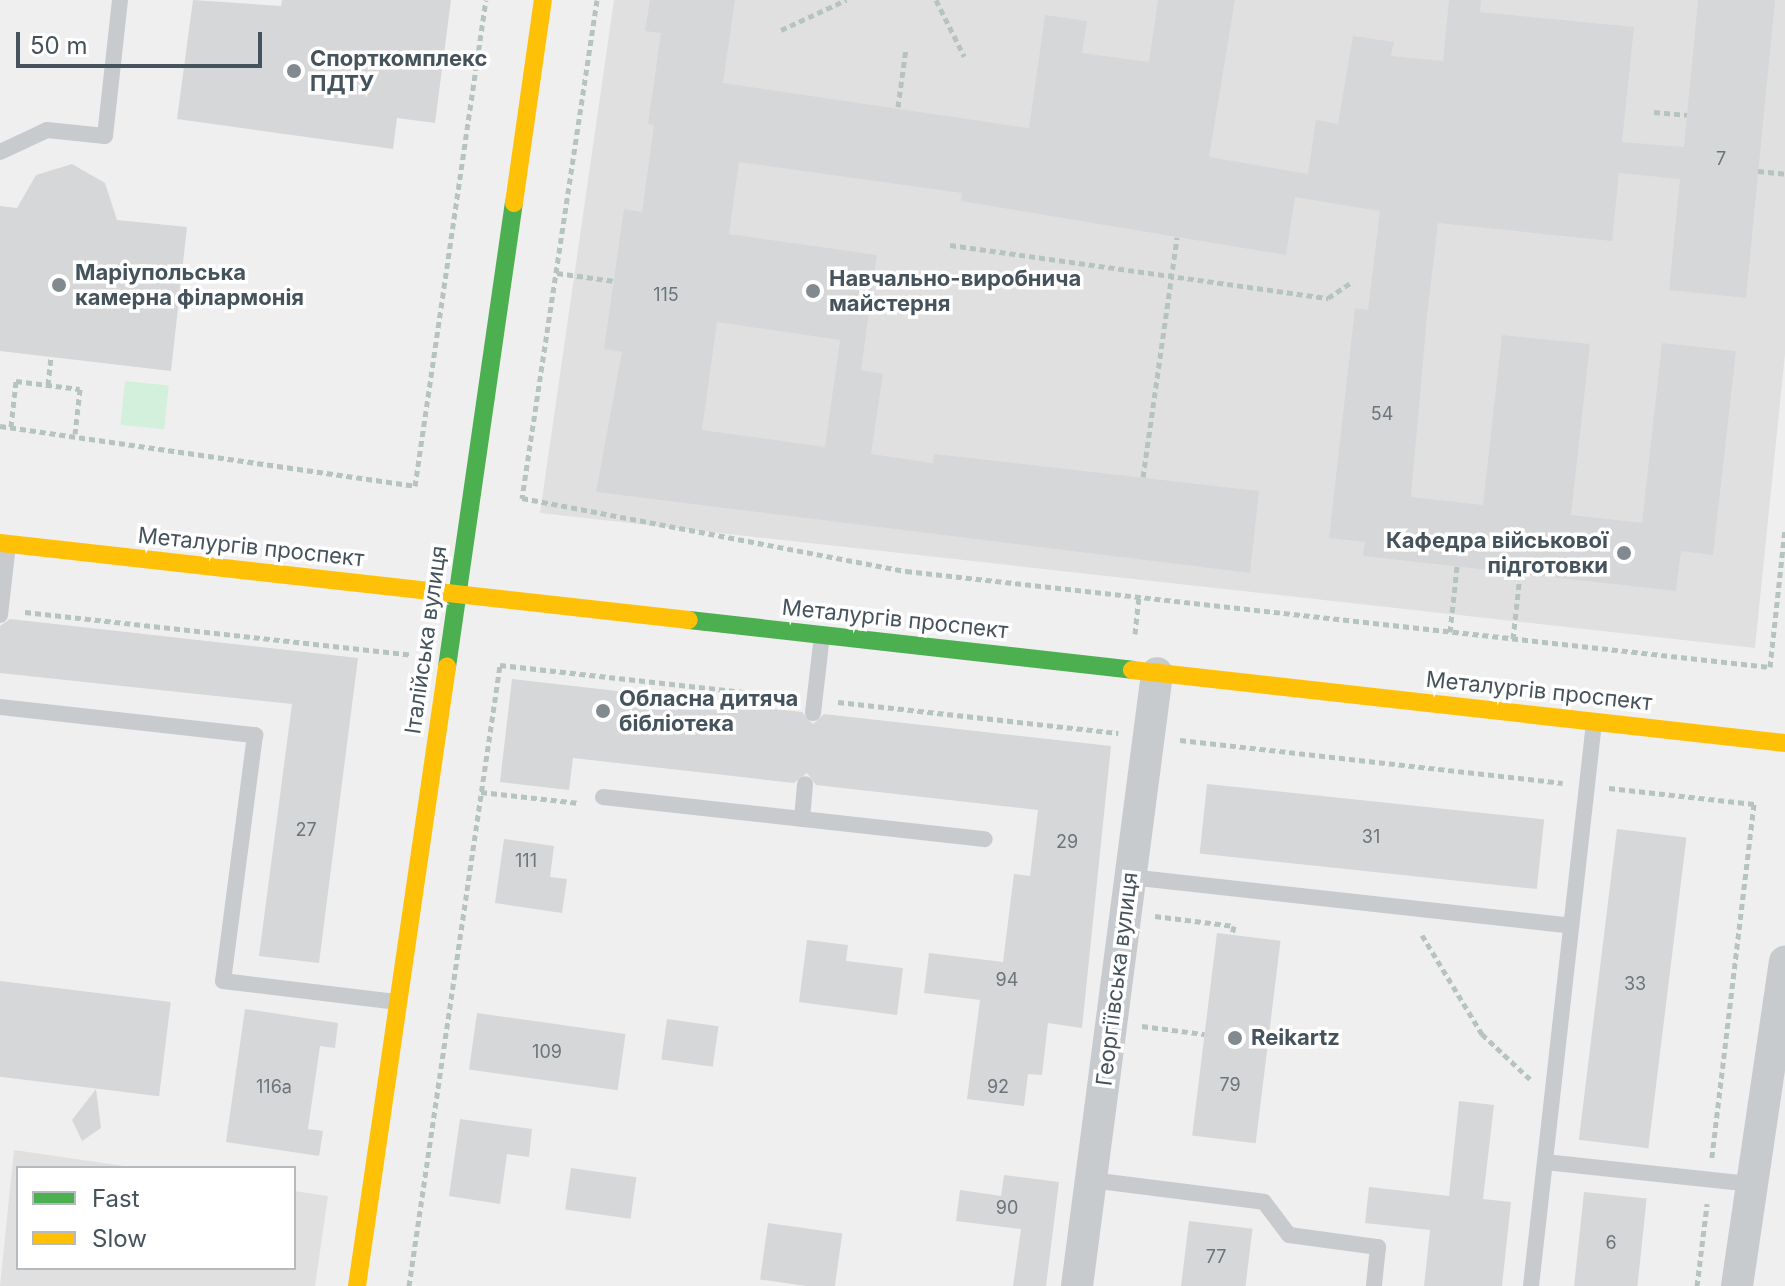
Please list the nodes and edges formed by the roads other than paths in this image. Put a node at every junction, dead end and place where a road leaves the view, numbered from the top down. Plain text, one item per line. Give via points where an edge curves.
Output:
1 (120, 0) edge
2 (543, 0) edge
3 (0, 152) edge
4 (4, 544) edge
5 (457, 594) junction
6 (1, 609) edge
7 (0, 615) edge
8 (822, 635) junction
9 (1157, 673) junction
10 (0, 707) edge
11 (813, 713) dead end
12 (1594, 721) junction
13 (1785, 743) edge
14 (805, 784) dead end
15 (597, 801) road end
16 (802, 819) junction
17 (985, 839) dead end
18 (1130, 877) junction
19 (1571, 926) junction
20 (1785, 962) edge
21 (398, 1002) junction
22 (1545, 1162) junction
23 (1091, 1180) junction
24 (1752, 1184) junction
25 (357, 1286) edge
26 (1077, 1286) edge
27 (1374, 1286) edge
28 (1531, 1286) edge
29 (1737, 1286) edge

1 - 3 lane via 105,136 47,130
2 - 5 street, Італійська вулиця
4 - 5 street, Металургів проспект
4 - 6 lane
5 - 8 street, Металургів проспект
5 - 21 street, Італійська вулиця
6 - 7 lane
8 - 9 street, Металургів проспект
8 - 11 lane
9 - 12 street, Металургів проспект
9 - 18 street, Георгіївська вулиця
10 - 21 lane via 255,735 223,981
12 - 13 street, Металургів проспект
12 - 19 lane
14 - 16 lane
15 - 16 lane
16 - 17 lane
18 - 19 lane
18 - 23 street, Георгіївська вулиця
19 - 22 lane
20 - 24 street
21 - 25 street, Італійська вулиця
22 - 24 lane
22 - 28 lane
23 - 26 street, Георгіївська вулиця
23 - 27 lane via 1264,1202 1289,1235 1378,1247
24 - 29 street

